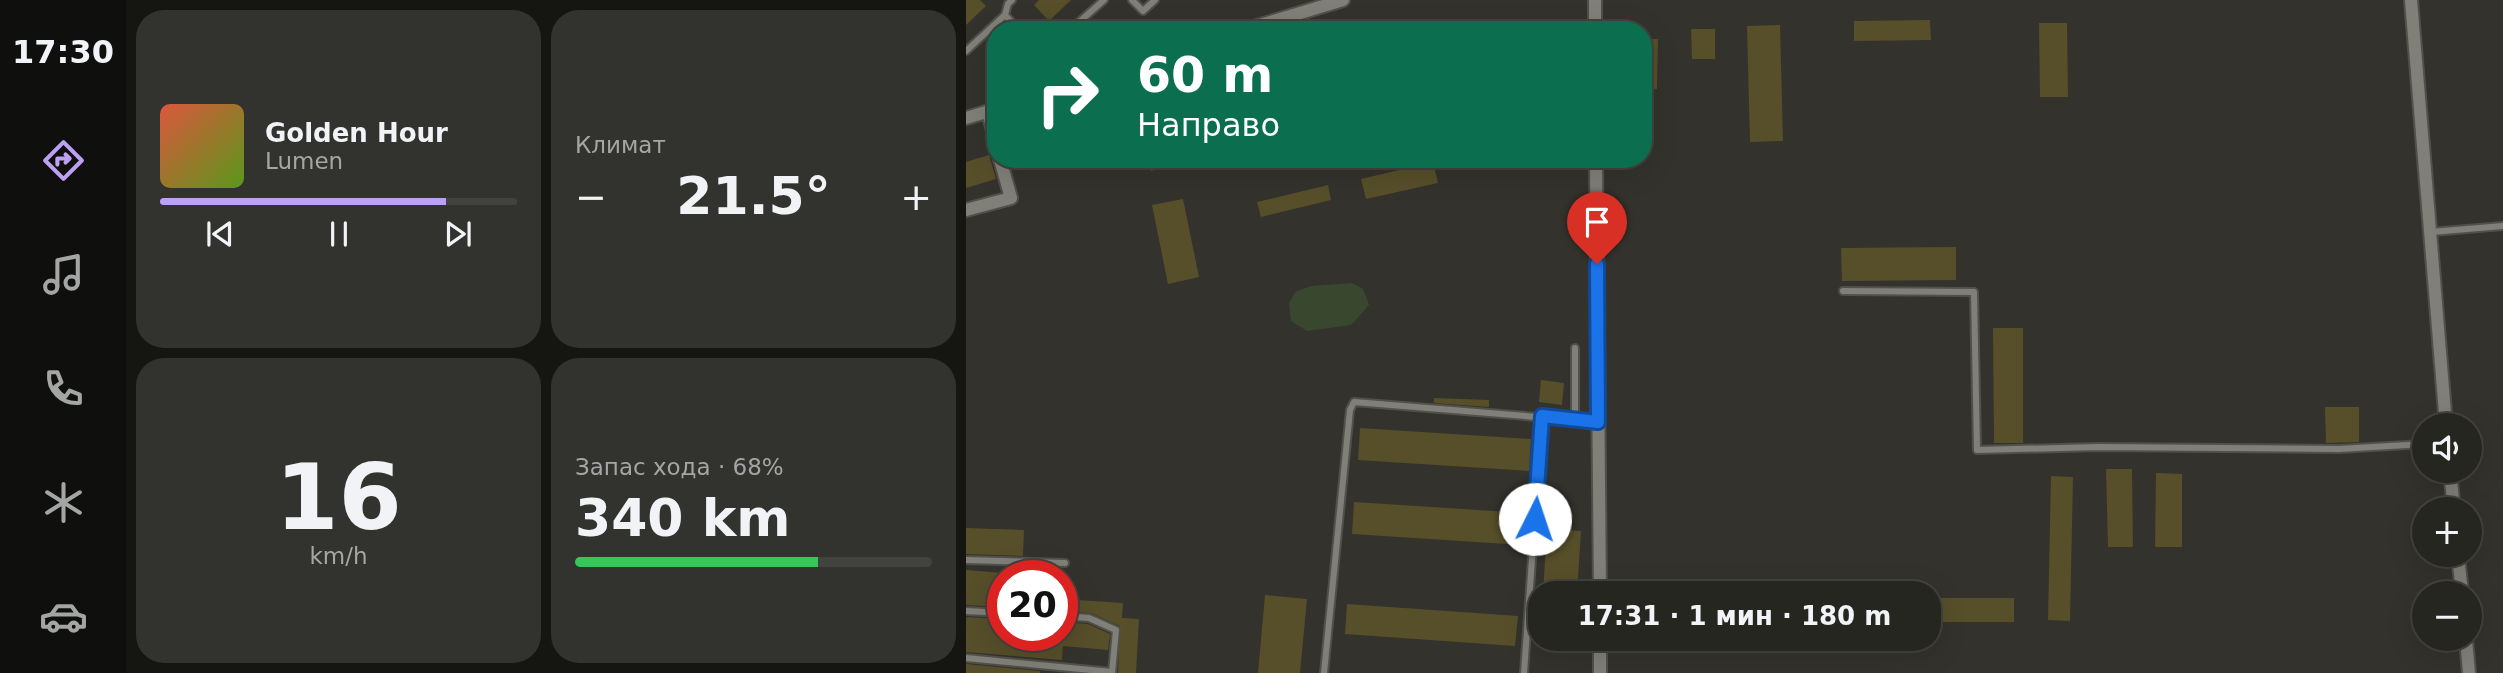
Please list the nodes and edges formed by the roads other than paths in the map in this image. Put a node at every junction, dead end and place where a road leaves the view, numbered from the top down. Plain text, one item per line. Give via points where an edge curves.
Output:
1 (1104, 0) edge
2 (1132, 0) edge
3 (1155, 0) edge
4 (1343, 0) edge
5 (1595, 0) edge
6 (2411, 0) edge
7 (1007, 1) edge
8 (1320, 3) edge
9 (1005, 15) junction
10 (998, 21) edge
11 (1011, 21) edge
12 (1080, 21) edge
13 (1269, 21) edge
14 (1595, 21) edge
15 (987, 32) edge
16 (966, 51) edge
17 (987, 112) edge
18 (966, 118) edge
19 (1003, 168) edge
20 (1596, 168) edge
21 (966, 211) edge
22 (2503, 226) edge
23 (2429, 232) junction
24 (1843, 291) dead end
25 (1575, 348) dead end
26 (2445, 413) edge
27 (1542, 416) junction
28 (1576, 419) junction
29 (1598, 422) junction
30 (2412, 445) edge
31 (966, 560) edge
32 (987, 561) edge
33 (1600, 581) edge
34 (966, 611) edge
35 (987, 612) edge
36 (1078, 617) edge
37 (1600, 651) edge
38 (2467, 651) edge
39 (966, 658) edge
40 (1112, 673) edge
41 (1324, 673) edge
42 (1524, 673) edge
43 (1600, 673) edge
44 (2469, 673) edge

1 - 12 lane
2 - 3 lane via 1143,11
4 - 8 street
5 - 14 street
6 - 23 street
7 - 9 lane
8 - 13 street
9 - 10 lane
9 - 11 lane
15 - 16 lane
17 - 18 street
19 - 21 street via 1011,198
20 - 29 street
22 - 23 lane
23 - 26 street
24 - 30 lane via 1975,292 1977,450
25 - 28 lane
27 - 28 lane
27 - 41 lane via 1354,402
27 - 42 lane
28 - 29 lane
29 - 33 street
31 - 32 lane
34 - 35 lane
36 - 40 lane via 1116,630
37 - 43 street
38 - 44 street
39 - 40 lane

